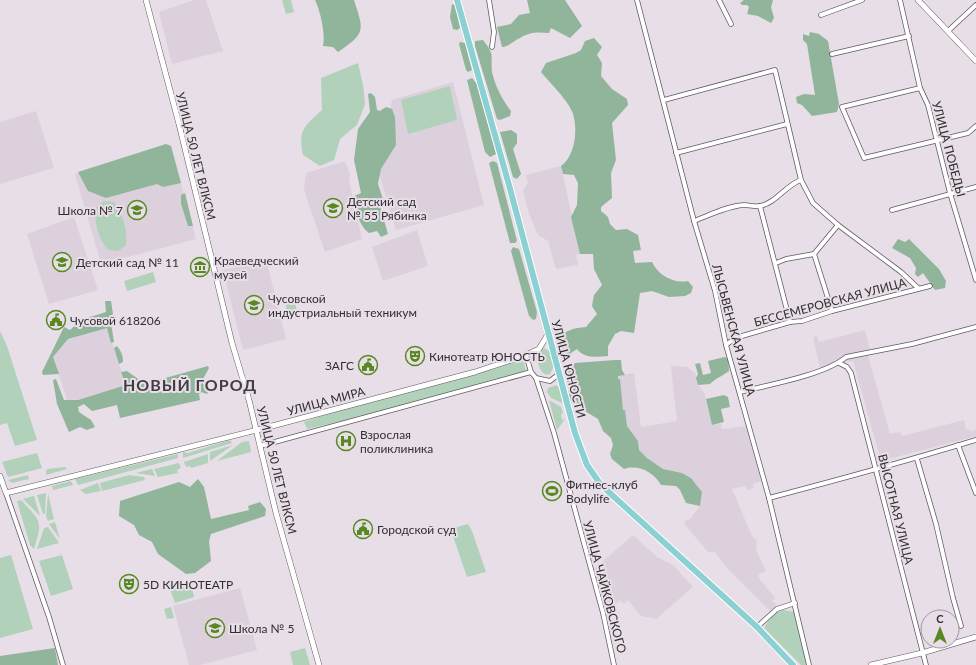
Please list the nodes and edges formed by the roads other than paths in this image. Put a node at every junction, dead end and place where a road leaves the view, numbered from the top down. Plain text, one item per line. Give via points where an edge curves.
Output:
1 (146, 0) edge
2 (457, 0) edge
3 (489, 0) edge
4 (637, 0) edge
5 (719, 0) edge
6 (862, 0) edge
7 (900, 0) edge
8 (918, 0) edge
9 (976, 6) edge
10 (821, 15) dead end
11 (731, 24) dead end
12 (948, 31) junction
13 (909, 36) junction
14 (492, 47) dead end
15 (832, 54) dead end
16 (976, 61) edge
17 (920, 88) junction
18 (664, 100) junction
19 (787, 124) junction
20 (976, 126) edge
21 (937, 142) junction
22 (676, 153) junction
23 (801, 180) junction
24 (976, 187) edge
25 (950, 193) junction
26 (760, 206) junction
27 (892, 210) dead end
28 (694, 221) junction
29 (838, 225) junction
30 (814, 254) junction
31 (776, 263) junction
32 (976, 280) edge
33 (930, 286) dead end
34 (918, 288) junction
35 (832, 311) junction
36 (790, 322) junction
37 (976, 327) edge
38 (548, 334) junction
39 (726, 345) junction
40 (526, 355) junction
41 (840, 363) junction
42 (531, 372) junction
43 (559, 374) junction
44 (536, 378) junction
45 (740, 392) junction
46 (257, 430) junction
47 (976, 440) edge
48 (958, 445) junction
49 (260, 446) junction
50 (917, 459) junction
51 (876, 470) junction
52 (0, 476) edge
53 (6, 493) junction
54 (976, 493) edge
55 (769, 498) junction
56 (795, 603) junction
57 (961, 626) dead end
58 (757, 627) junction
59 (976, 637) edge
60 (922, 653) junction
61 (809, 664) edge
62 (63, 665) edge
63 (319, 665) edge
64 (614, 665) edge
65 (794, 665) edge
66 (871, 665) edge
67 (926, 665) edge

1 - 46 street, УЛИЦА 50 ЛЕТ ВЛКСМ via 232,343
2 - 38 main road, УЛИЦА ЮНОСТИ
3 - 14 street via 494,32
4 - 18 street, ЛЫСЬВЕНСКАЯ УЛИЦА
5 - 11 street
6 - 10 street
7 - 13 street, УЛИЦА ПОБЕДЫ
8 - 12 street
9 - 12 street
12 - 16 street
13 - 15 street
13 - 17 street, УЛИЦА ПОБЕДЫ
17 - 21 street, УЛИЦА ПОБЕДЫ via 928,105
17 - 21 street via 842,107 864,158
18 - 19 street, БЕССЕМЕРОВСКАЯ УЛИЦА via 775,70
18 - 22 street, ЛЫСЬВЕНСКАЯ УЛИЦА
19 - 22 street
19 - 23 street, БЕССЕМЕРОВСКАЯ УЛИЦА
20 - 21 street via 968,133
21 - 25 street, УЛИЦА ПОБЕДЫ
22 - 28 street, ЛЫСЬВЕНСКАЯ УЛИЦА
23 - 26 street
23 - 29 street, БЕССЕМЕРОВСКАЯ УЛИЦА via 813,203
24 - 25 street
25 - 27 street
25 - 32 street, УЛИЦА ПОБЕДЫ
26 - 28 street via 743,205
26 - 31 street
28 - 39 street, ЛЫСЬВЕНСКАЯ УЛИЦА via 715,291
29 - 30 street
29 - 34 street, БЕССЕМЕРОВСКАЯ УЛИЦА via 901,272
30 - 31 street
30 - 35 street
31 - 36 street
33 - 34 street, БЕССЕМЕРОВСКАЯ УЛИЦА
34 - 35 street, БЕССЕМЕРОВСКАЯ УЛИЦА
35 - 36 street, БЕССЕМЕРОВСКАЯ УЛИЦА via 806,320
36 - 39 street, БЕССЕМЕРОВСКАЯ УЛИЦА via 735,338
37 - 41 street via 912,344 846,357
38 - 40 street, УЛИЦА МИРА via 539,349
38 - 43 main road, УЛИЦА ЮНОСТИ
39 - 45 street, ЛЫСЬВЕНСКАЯ УЛИЦА
40 - 42 street, УЛИЦА ЧАЙКОВСКОГО
40 - 46 street, УЛИЦА МИРА via 454,378
41 - 45 street
41 - 51 street, ВЫСОТНАЯ УЛИЦА via 851,373
42 - 44 street, УЛИЦА ЧАЙКОВСКОГО
42 - 49 street
43 - 44 street via 550,380
43 - 58 main road, УЛИЦА ЮНОСТИ via 580,450 601,485
44 - 64 street, УЛИЦА ЧАЙКОВСКОГО via 554,433 603,614
45 - 55 street, ЛЫСЬВЕНСКАЯ УЛИЦА
46 - 49 street, УЛИЦА 50 ЛЕТ ВЛКСМ
46 - 53 street, УЛИЦА МИРА
47 - 48 street
48 - 50 street
48 - 54 street
49 - 63 street, УЛИЦА 50 ЛЕТ ВЛКСМ
50 - 51 street
50 - 57 street
51 - 55 street
51 - 60 street, ВЫСОТНАЯ УЛИЦА
52 - 53 street
53 - 62 street
55 - 56 street, ЛЫСЬВЕНСКАЯ УЛИЦА
56 - 58 street via 777,609
56 - 61 street, ЛЫСЬВЕНСКАЯ УЛИЦА
58 - 65 main road, УЛИЦА ЮНОСТИ
59 - 60 street
60 - 66 street
60 - 67 street, ВЫСОТНАЯ УЛИЦА

